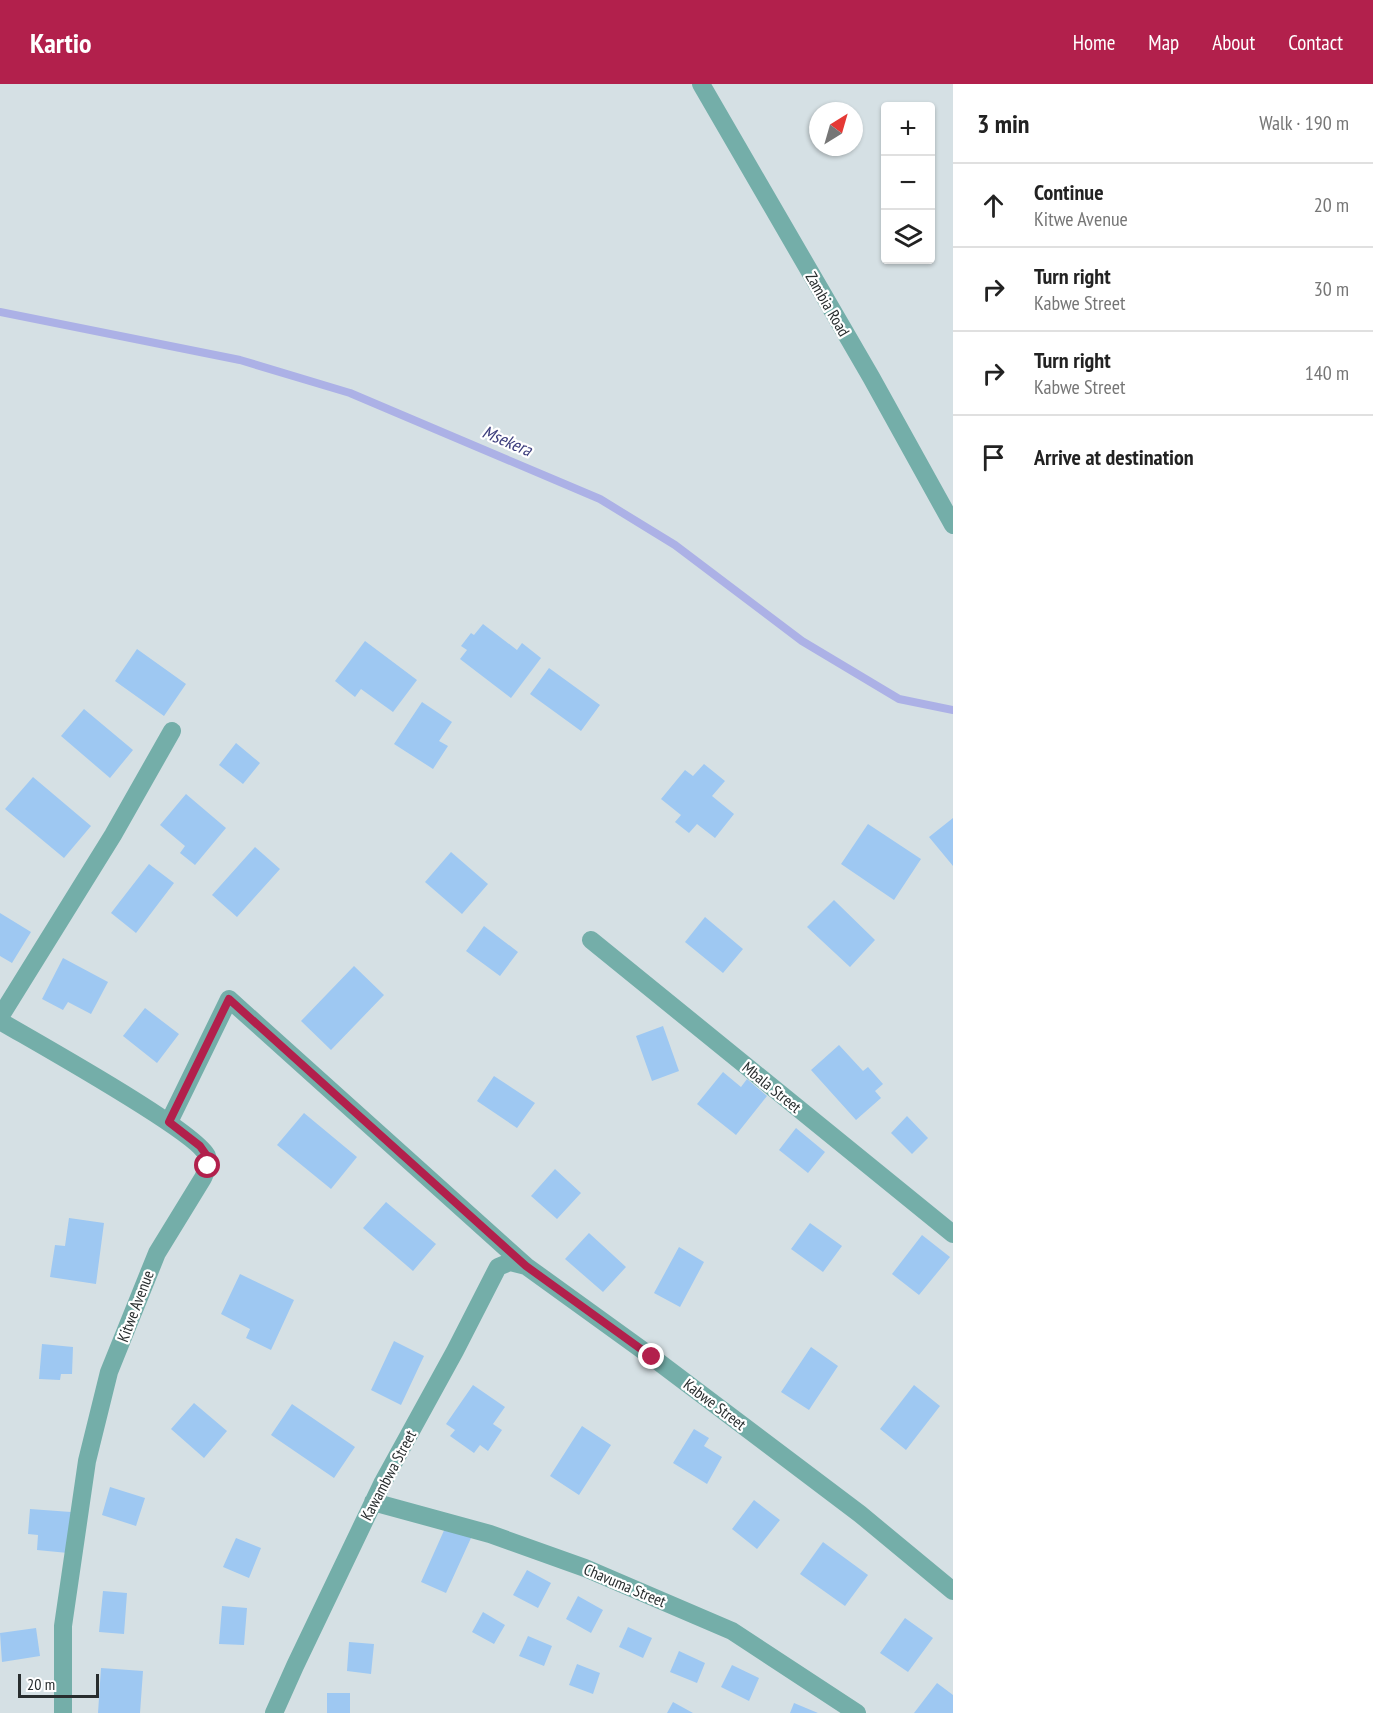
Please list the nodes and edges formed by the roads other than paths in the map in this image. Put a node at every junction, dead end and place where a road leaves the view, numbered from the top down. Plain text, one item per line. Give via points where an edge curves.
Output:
1 (701, 84) edge
2 (953, 525) edge
3 (172, 731) dead end
4 (591, 940) dead end
5 (0, 1017) edge
6 (0, 1021) edge
7 (169, 1122) junction
8 (953, 1234) edge
9 (526, 1266) junction
10 (373, 1502) junction
11 (953, 1591) edge
12 (63, 1713) edge
13 (274, 1713) edge
14 (857, 1713) edge

1 - 2 street, Zambia Road
3 - 5 street via 113,835
4 - 8 street, Mbala Street
6 - 7 street, Kitwe Avenue
7 - 9 street, Kabwe Street via 229,999
7 - 12 street, Kitwe Avenue via 200,1146 208,1166 157,1252 109,1372 87,1461 63,1626
9 - 10 street, Kawambwa Street via 510,1262 498,1267
9 - 11 street, Kabwe Street via 850,1506
10 - 13 street, Kawambwa Street
10 - 14 street, Chavuma Street via 490,1534 585,1568 732,1631

